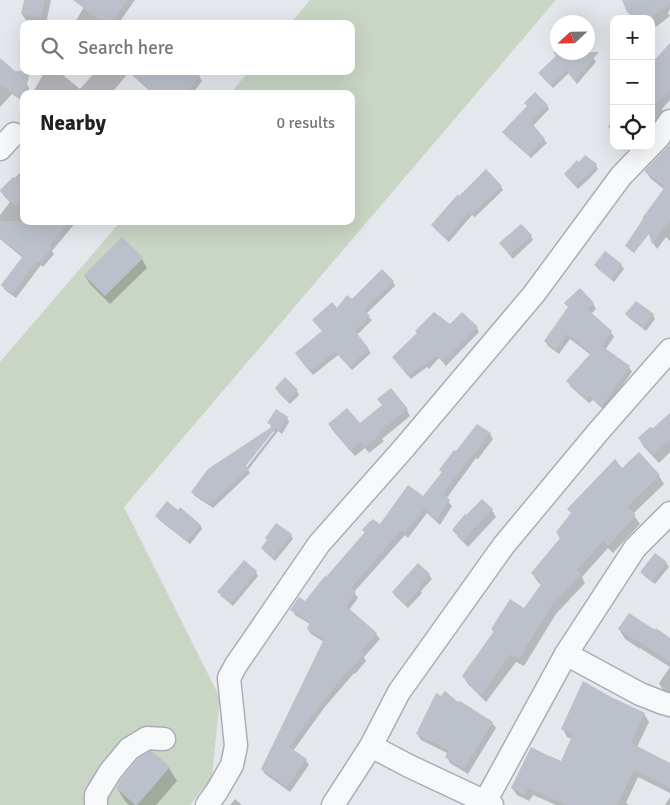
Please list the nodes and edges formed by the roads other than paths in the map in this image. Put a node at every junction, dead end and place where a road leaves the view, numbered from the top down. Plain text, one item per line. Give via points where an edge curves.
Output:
1 (670, 121) edge
2 (655, 141) edge
3 (647, 150) edge
4 (670, 350) edge
5 (670, 513) edge
6 (566, 654) junction
7 (670, 705) edge
8 (164, 739) dead end
9 (371, 746) junction
10 (488, 803) edge
11 (96, 805) edge
12 (207, 805) edge
13 (333, 805) edge

1 - 2 street
3 - 12 street via 622,176 534,294 319,544 236,665 229,678 236,746 232,766
4 - 9 street via 504,546 399,692
5 - 6 street via 635,548
6 - 7 street via 640,694
6 - 10 street
8 - 11 street via 147,738 129,749 96,795
9 - 10 street
9 - 13 street

